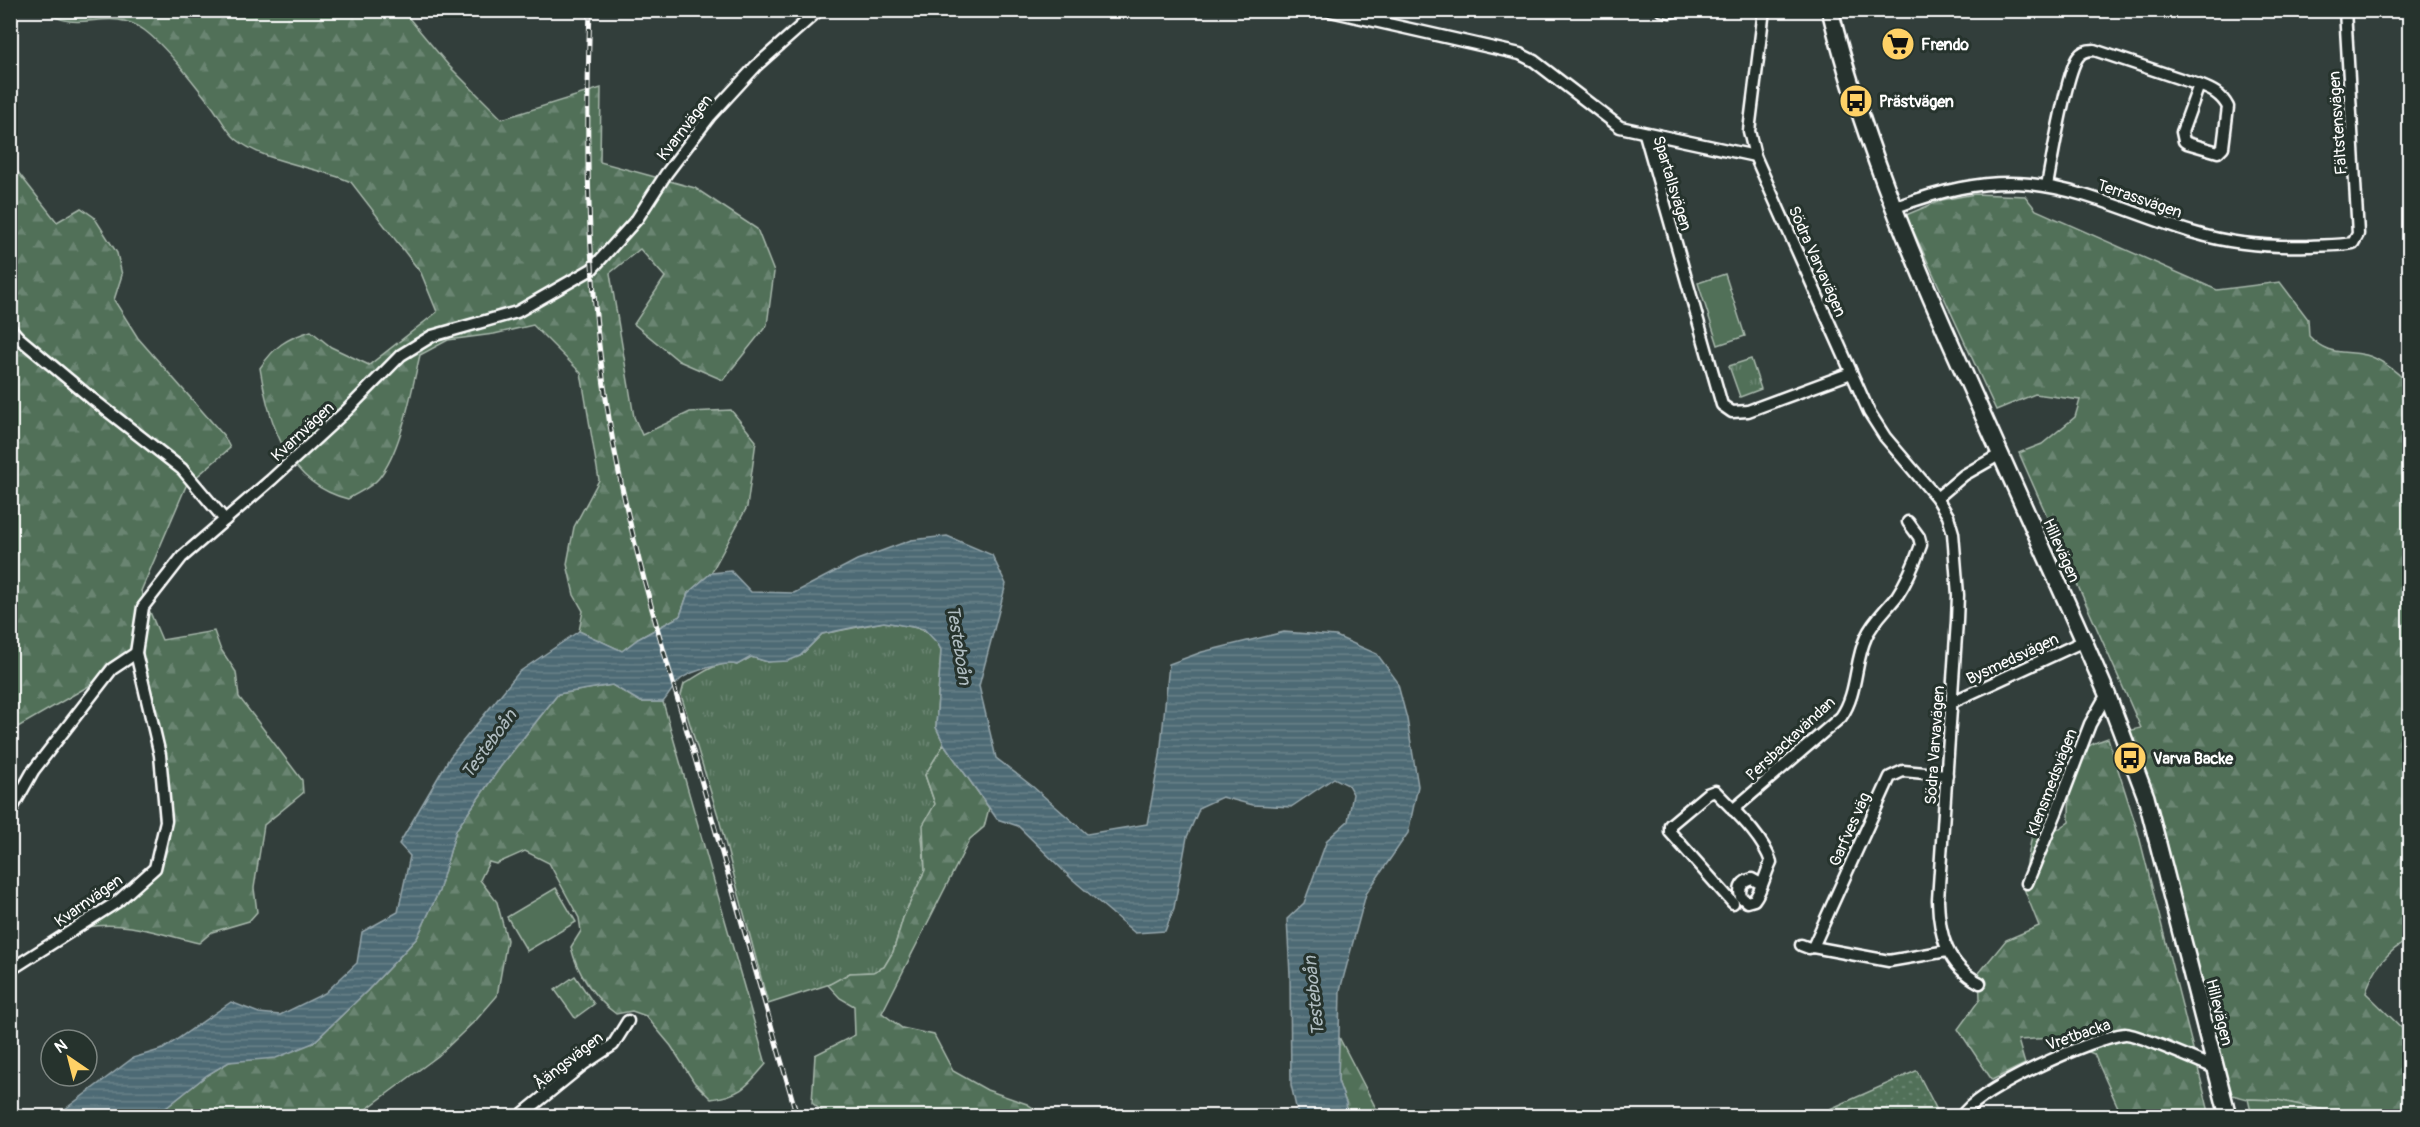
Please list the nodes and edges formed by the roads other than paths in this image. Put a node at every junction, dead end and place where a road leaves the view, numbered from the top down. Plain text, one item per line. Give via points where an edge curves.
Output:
1 (819, 10) edge
2 (1326, 10) edge
3 (1661, 10) edge
4 (1678, 10) edge
5 (1764, 10) edge
6 (1830, 10) edge
7 (2345, 10) edge
8 (2199, 85) junction
9 (1645, 134) junction
10 (1755, 156) junction
11 (2047, 186) junction
12 (1893, 208) junction
13 (2358, 219) joint
14 (10, 328) edge
15 (1851, 373) junction
16 (2000, 455) junction
17 (1937, 498) junction
18 (225, 520) junction
19 (1908, 522) dead end
20 (2084, 641) junction
21 (136, 652) junction
22 (2107, 694) junction
23 (1952, 702) junction
24 (1947, 775) junction
25 (1733, 810) junction
26 (10, 812) edge
27 (2027, 882) dead end
28 (1761, 884) dead end
29 (1733, 903) dead end
30 (1801, 945) dead end
31 (1813, 947) junction
32 (1947, 951) junction
33 (10, 970) edge
34 (1980, 983) dead end
35 (628, 1021) dead end
36 (2215, 1068) junction
37 (520, 1116) edge
38 (1962, 1116) edge
39 (2228, 1116) edge

1 - 18 street, Kvarnvägen via 756,66 710,116 637,219 592,269 517,312 432,336 401,355 347,410
2 - 9 street, Spartallsvägen via 1528,57 1620,127
3 - 4 street
5 - 10 street, Södra Varvavägen via 1749,131
6 - 12 street, Hillevägen via 1846,73
7 - 13 street, Fältstensvägen
8 - 8 street via 2221,95 2228,107 2223,147 2218,152 2187,143 2183,137
8 - 11 street via 2094,50 2083,52 2076,59 2068,85
9 - 10 street
9 - 15 street, Spartallsvägen via 1722,405 1732,412 1748,411
10 - 15 street, Södra Varvavägen
11 - 12 street, Terrassvägen via 1969,186
11 - 13 street, Terrassvägen via 2090,196 2197,234 2264,245 2350,244 2358,238
12 - 16 street, Hillevägen
14 - 18 street via 91,398 183,469
15 - 17 street, Södra Varvavägen via 1877,427
16 - 17 street via 1964,475
16 - 20 street, Hillevägen
17 - 23 street, Södra Varvavägen via 1952,524 1958,595
18 - 21 street, Kvarnvägen via 182,557 143,606
19 - 25 street, Persbackavändan via 1921,545 1901,589 1868,634 1846,710
20 - 22 street, Hillevägen
20 - 23 street, Bysmedsvägen
21 - 26 street via 112,669 33,771
21 - 33 street, Kvarnvägen via 160,755 166,821 154,868 117,902
22 - 27 street, Klensmedsvägen via 2090,724
22 - 36 street, Hillevägen via 2146,797
23 - 24 street, Södra Varvavägen
24 - 31 street, Garfves väg via 1903,771 1890,777
24 - 32 street, Södra Varvavägen via 1938,900 1940,929
25 - 28 street via 1767,851 1771,862
25 - 29 street via 1715,791 1670,825 1670,832
30 - 31 street
31 - 32 street via 1889,961
32 - 34 street, Södra Varvavägen via 1963,971
35 - 37 street, Åängsvägen via 613,1045
36 - 38 street, Vretbacka via 2126,1034 2067,1052 2032,1069 1974,1103
36 - 39 street, Hillevägen

